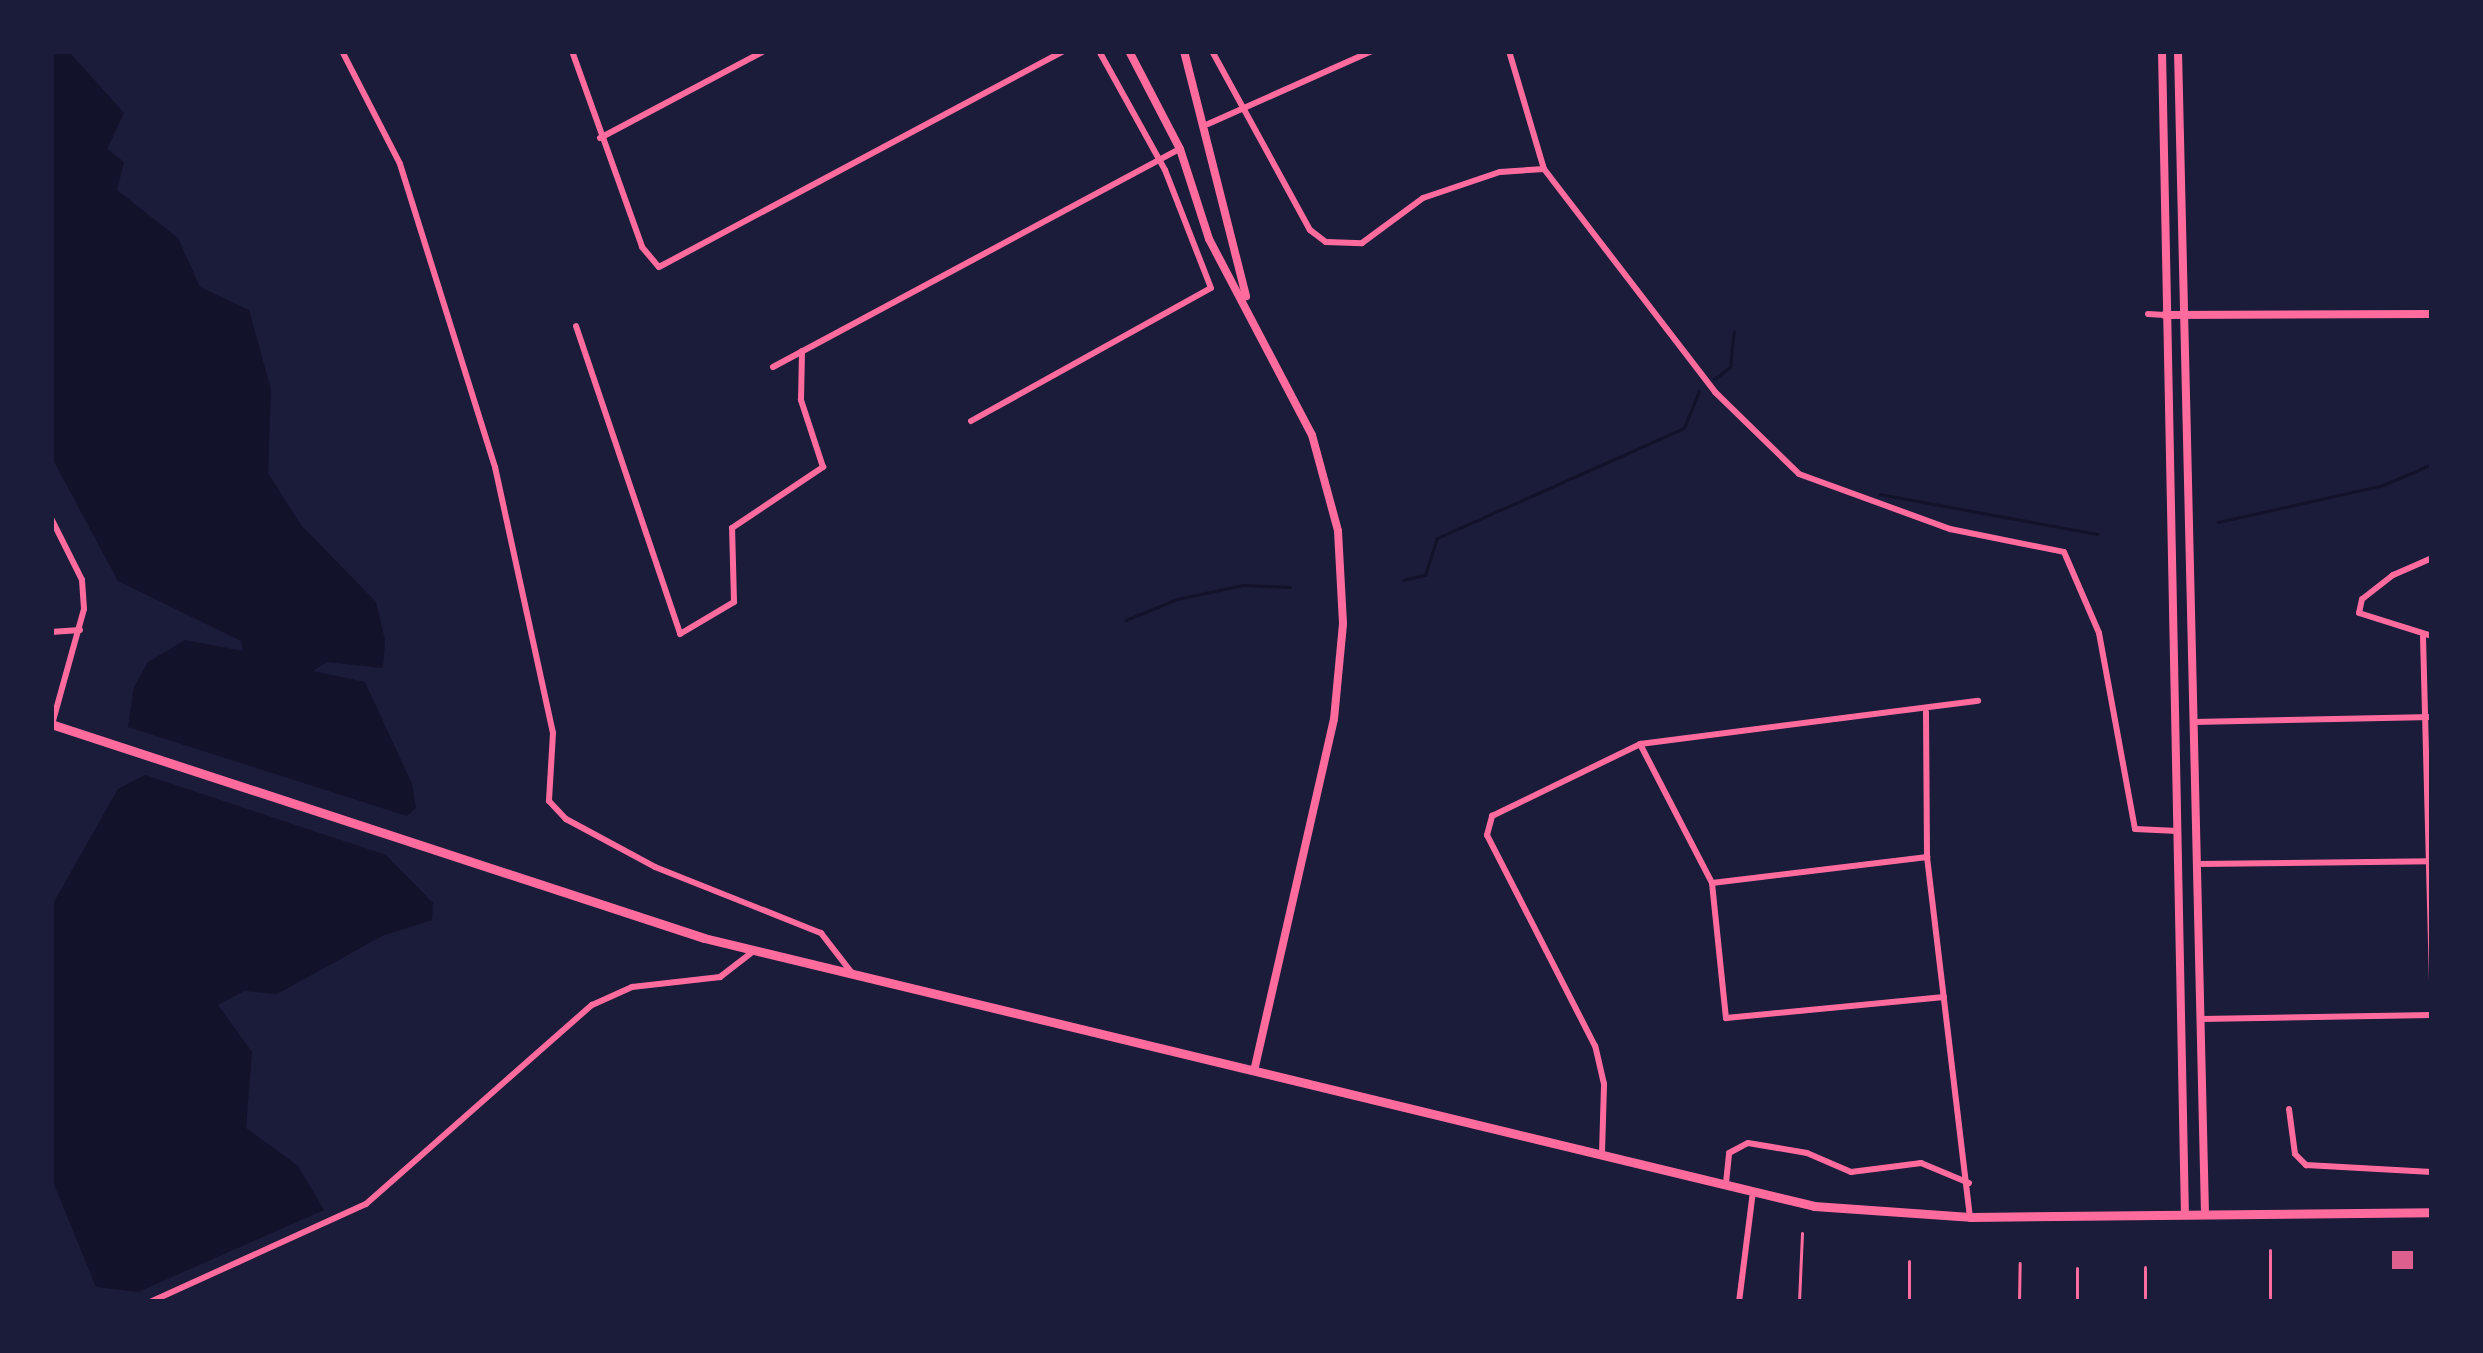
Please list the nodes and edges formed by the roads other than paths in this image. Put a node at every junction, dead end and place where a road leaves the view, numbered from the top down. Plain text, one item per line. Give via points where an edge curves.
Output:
1 (342, 51) edge
2 (572, 51) edge
3 (764, 51) edge
4 (1063, 51) edge
5 (1099, 51) edge
6 (1129, 51) edge
7 (1184, 51) edge
8 (1212, 51) edge
9 (1372, 51) edge
10 (1509, 51) edge
11 (2162, 51) edge
12 (2178, 51) edge
13 (1247, 112) junction
14 (1208, 124) junction
15 (600, 138) junction
16 (1180, 149) junction
17 (1160, 160) junction
18 (1544, 169) junction
19 (1232, 243) junction
20 (1215, 251) junction
21 (1248, 303) junction
22 (2148, 314) dead end
23 (2184, 314) junction
24 (2432, 314) edge
25 (2165, 315) junction
26 (576, 326) dead end
27 (802, 351) junction
28 (772, 367) dead end
29 (971, 421) dead end
30 (51, 518) edge
31 (2432, 558) edge
32 (80, 630) junction
33 (51, 632) edge
34 (2427, 636) edge
35 (1978, 701) dead end
36 (1926, 712) junction
37 (2420, 717) junction
38 (2432, 717) edge
39 (2194, 722) junction
40 (52, 724) edge
41 (1640, 743) junction
42 (2179, 831) junction
43 (1928, 857) junction
44 (2430, 861) edge
45 (2197, 864) junction
46 (1712, 883) junction
47 (755, 950) junction
48 (852, 973) junction
49 (2432, 987) edge
50 (1944, 998) junction
51 (2432, 1015) edge
52 (2201, 1019) junction
53 (1254, 1070) junction
54 (2289, 1109) dead end
55 (1598, 1152) junction
56 (2432, 1172) edge
57 (1726, 1184) junction
58 (1969, 1184) junction
59 (1753, 1191) junction
60 (2432, 1211) edge
61 (2185, 1215) junction
62 (2205, 1215) junction
63 (1970, 1217) junction
64 (1802, 1233) dead end
65 (2270, 1250) dead end
66 (1910, 1261) dead end
67 (2020, 1263) dead end
68 (2145, 1267) dead end
69 (2077, 1268) dead end
70 (150, 1302) edge
71 (1739, 1302) edge
72 (1799, 1302) edge
73 (1909, 1302) edge
74 (2019, 1302) edge
75 (2077, 1302) edge
76 (2145, 1302) edge
77 (2270, 1302) edge

1 - 48 street via 400,164 495,467 553,733 548,801 655,867 821,933
2 - 15 street
3 - 15 street
4 - 15 street via 659,267 642,247
5 - 17 street
6 - 16 main road
7 - 14 main road
8 - 13 street
9 - 13 street
10 - 18 street
11 - 25 main road
12 - 23 main road
13 - 14 street
13 - 18 street via 1310,230 1346,247 1387,231 1423,198 1500,172
14 - 19 main road
16 - 17 street
16 - 20 main road
17 - 27 street
17 - 29 street via 1209,294
18 - 42 street via 1714,392 1799,474 1950,530 2064,552 2099,633 2135,829
19 - 20 main road via 1226,254
19 - 21 main road
20 - 21 main road
21 - 53 main road via 1323,466 1338,531 1343,624 1326,764
22 - 25 street
23 - 24 main road
23 - 25 main road
23 - 39 main road
25 - 42 main road
26 - 27 street via 680,634 734,602 732,528 823,467 801,400
27 - 28 street
30 - 32 street via 82,580
31 - 34 street via 2362,599 2362,617
32 - 33 street
32 - 40 street
34 - 37 street
35 - 36 street
36 - 41 street
36 - 43 street
37 - 38 street
37 - 39 street
37 - 44 street
39 - 45 main road
40 - 47 main road
41 - 46 street
41 - 55 street via 1492,817 1487,835 1595,1046 1604,1084
42 - 61 main road
43 - 46 street
43 - 50 street
44 - 45 street
44 - 49 street
45 - 52 main road
46 - 50 street via 1726,1018
47 - 48 main road
47 - 70 street via 720,977 632,987 592,1005 340,1221
48 - 53 main road
50 - 58 street
51 - 52 street
52 - 62 main road
53 - 55 main road
54 - 56 street via 2295,1154 2306,1166
55 - 57 main road
57 - 58 street via 1729,1153 1748,1143 1863,1173 1922,1163
57 - 59 main road
58 - 63 street
59 - 63 main road via 1857,1214
59 - 71 street
60 - 62 main road
61 - 62 main road
61 - 63 main road
64 - 72 lane
65 - 77 lane
66 - 73 lane
67 - 74 lane
68 - 76 lane
69 - 75 lane

